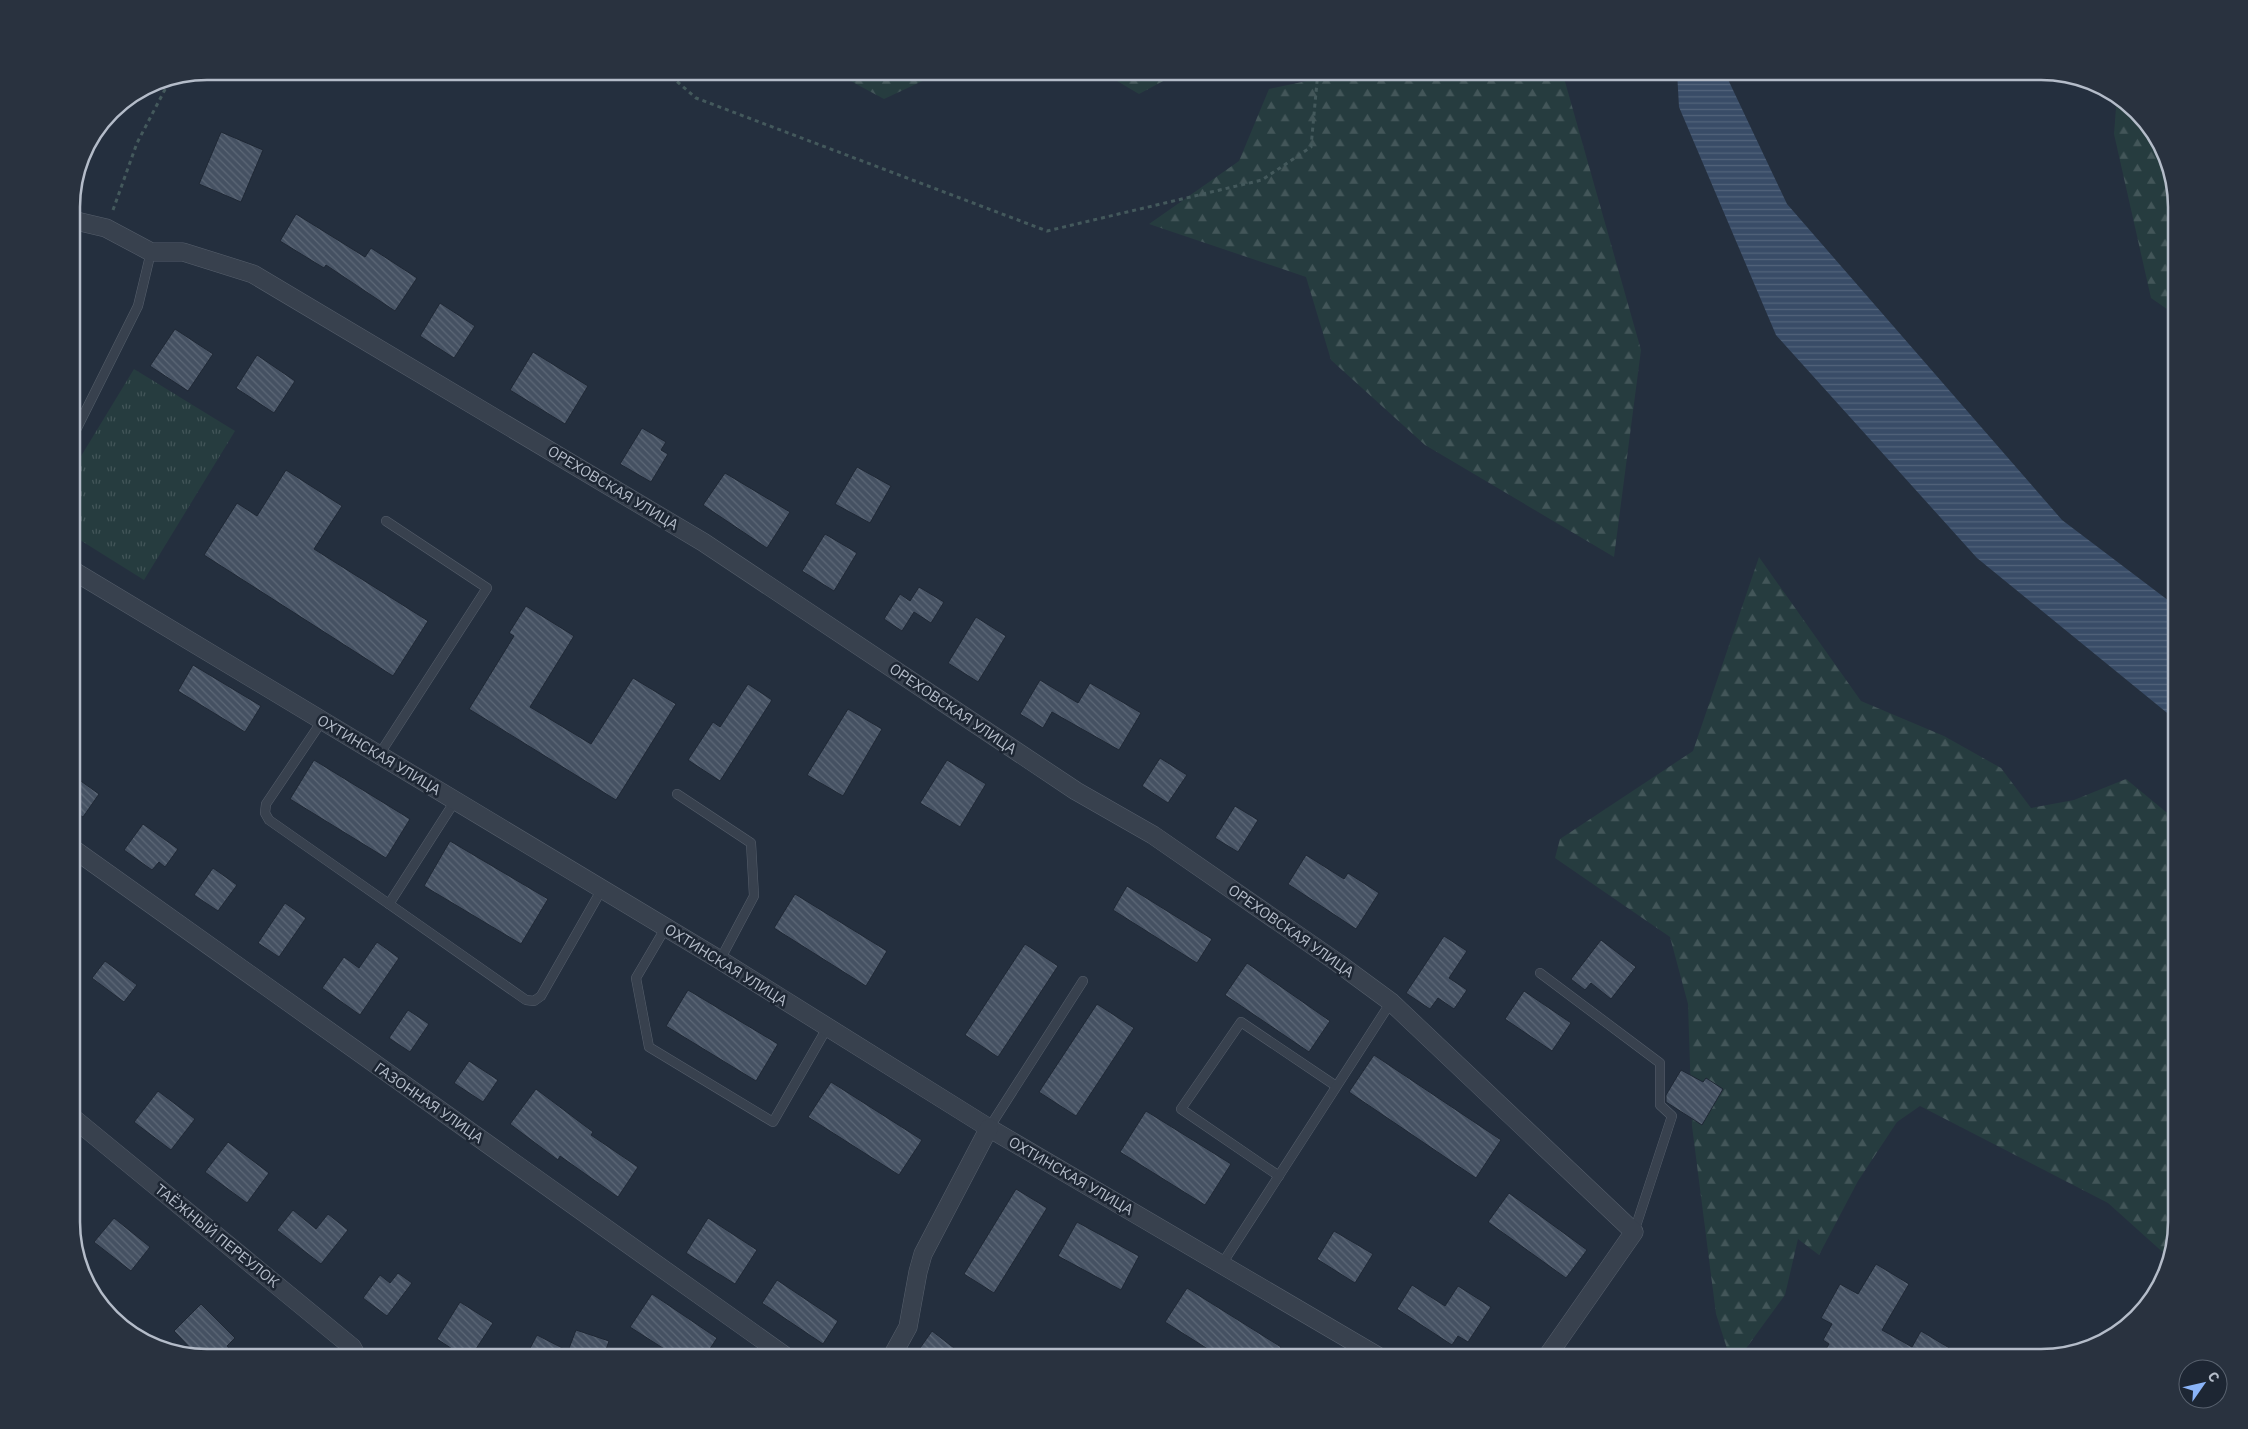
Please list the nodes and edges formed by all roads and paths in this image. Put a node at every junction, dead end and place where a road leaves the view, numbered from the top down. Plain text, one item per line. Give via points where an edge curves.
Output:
1 (675, 80) edge
2 (1317, 80) edge
3 (167, 87) edge
4 (80, 222) edge
5 (106, 228) junction
6 (150, 252) junction
7 (80, 422) edge
8 (386, 521) dead end
9 (80, 575) edge
10 (322, 721) junction
11 (379, 755) junction
12 (677, 794) dead end
13 (455, 801) junction
14 (80, 854) edge
15 (602, 889) junction
16 (389, 904) junction
17 (666, 927) junction
18 (720, 960) junction
19 (1540, 973) dead end
20 (1083, 981) dead end
21 (1391, 1002) junction
22 (827, 1028) junction
23 (1336, 1086) junction
24 (80, 1124) edge
25 (988, 1128) junction
26 (1279, 1176) junction
27 (1634, 1232) junction
28 (1222, 1264) junction
29 (353, 1349) edge
30 (775, 1349) edge
31 (896, 1349) edge
32 (1366, 1349) edge
33 (1552, 1349) edge

1 - 2 path via 696,98 1047,231 1262,180 1310,147
3 - 5 path via 138,143
4 - 5 street, ОРЕХОВСКАЯ УЛИЦА
5 - 6 street, ОРЕХОВСКАЯ УЛИЦА
6 - 7 lane via 138,306
6 - 21 street, ОРЕХОВСКАЯ УЛИЦА via 183,252 253,274 703,542 1076,791 1153,835
8 - 11 lane via 487,588
9 - 10 street, ОХТИНСКАЯ УЛИЦА
10 - 11 street, ОХТИНСКАЯ УЛИЦА
10 - 16 lane via 266,804 266,813 269,820
11 - 13 street, ОХТИНСКАЯ УЛИЦА
12 - 18 lane via 751,843 754,896
13 - 15 street, ОХТИНСКАЯ УЛИЦА
13 - 16 lane
14 - 30 street, ГАЗОННАЯ УЛИЦА
15 - 16 lane via 541,996 534,1001 526,1000
15 - 17 street, ОХТИНСКАЯ УЛИЦА
17 - 18 street, ОХТИНСКАЯ УЛИЦА
17 - 22 lane via 636,978 649,1047 773,1122
18 - 22 street, ОХТИНСКАЯ УЛИЦА
19 - 27 lane via 1660,1063 1660,1105 1672,1116
20 - 25 lane
21 - 23 lane
21 - 27 street, ОРЕХОВСКАЯ УЛИЦА
22 - 25 street, ОХТИНСКАЯ УЛИЦА
23 - 26 lane
23 - 26 lane via 1241,1022 1181,1109
24 - 29 street, ТАЁЖНЫЙ ПЕРЕУЛОК
25 - 28 street, ОХТИНСКАЯ УЛИЦА
25 - 31 street via 923,1254 908,1327
26 - 28 lane
27 - 33 street
28 - 32 street, ОХТИНСКАЯ УЛИЦА

